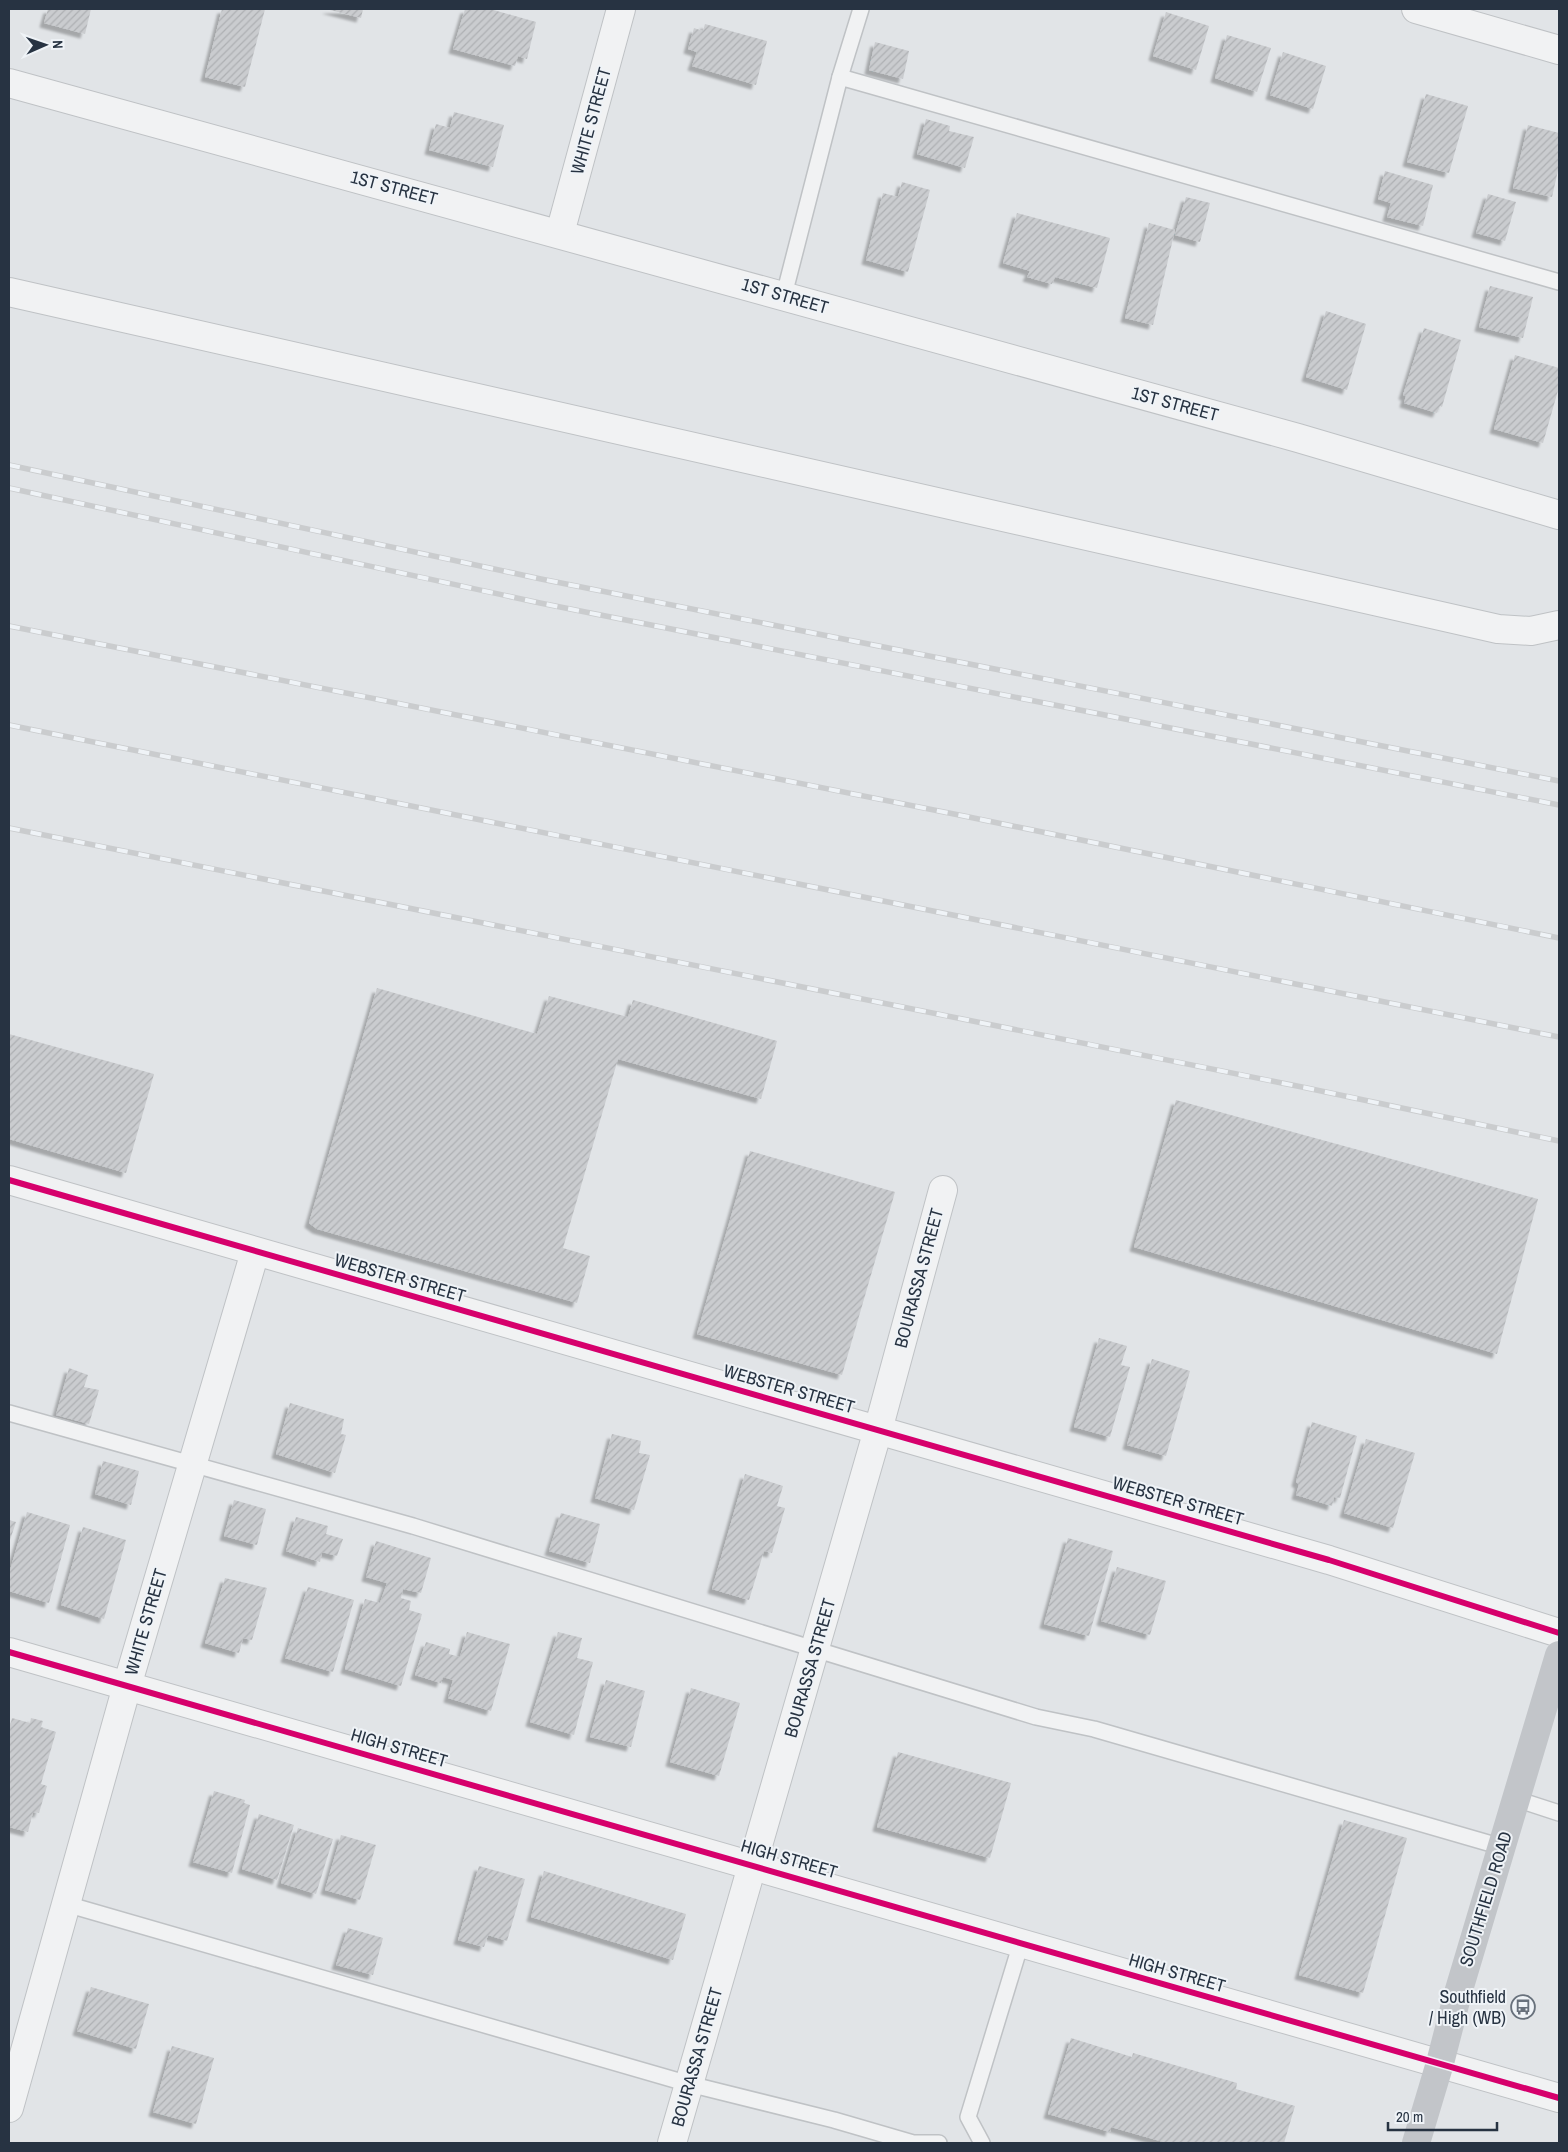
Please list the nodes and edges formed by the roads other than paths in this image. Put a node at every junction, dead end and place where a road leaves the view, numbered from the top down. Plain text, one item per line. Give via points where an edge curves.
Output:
1 (622, 9) edge
2 (860, 9) edge
3 (1416, 9) edge
4 (1559, 50) edge
5 (840, 77) junction
6 (9, 83) edge
7 (560, 233) junction
8 (1559, 282) edge
9 (9, 292) edge
10 (784, 295) junction
11 (1559, 515) edge
12 (1559, 624) edge
13 (9, 1180) edge
14 (942, 1190) dead end
15 (255, 1252) junction
16 (9, 1413) edge
17 (878, 1430) junction
18 (192, 1464) junction
19 (1559, 1634) edge
20 (814, 1651) junction
21 (9, 1652) edge
22 (1559, 1655) edge
23 (127, 1686) junction
24 (1516, 1799) junction
25 (1559, 1813) edge
26 (1502, 1846) junction
27 (753, 1864) junction
28 (66, 1904) junction
29 (1021, 1943) junction
30 (1440, 2063) junction
31 (689, 2084) junction
32 (1559, 2098) edge
33 (9, 2108) edge
34 (672, 2143) edge
35 (939, 2143) edge
36 (982, 2143) edge
37 (1416, 2143) edge

1 - 7 street, WHITE STREET
2 - 5 lane
3 - 4 street
5 - 8 lane
5 - 10 lane
6 - 7 street, 1ST STREET
7 - 10 street, 1ST STREET
9 - 12 street via 1498,629 1531,631
10 - 11 street, 1ST STREET via 1298,438
13 - 15 street, WEBSTER STREET
14 - 17 street, BOURASSA STREET
15 - 17 street, WEBSTER STREET
15 - 18 street, WHITE STREET
16 - 18 lane
17 - 19 street, WEBSTER STREET via 1329,1560
17 - 20 street, BOURASSA STREET
18 - 20 lane via 413,1526
18 - 23 street, WHITE STREET
20 - 26 lane via 1036,1717 1094,1729
20 - 27 street, BOURASSA STREET
21 - 23 street, HIGH STREET
22 - 24 main road, SOUTHFIELD ROAD
23 - 27 street, HIGH STREET
23 - 28 street, WHITE STREET
24 - 25 lane
24 - 26 main road, SOUTHFIELD ROAD
26 - 30 main road, SOUTHFIELD ROAD
27 - 29 street, HIGH STREET
27 - 31 street, BOURASSA STREET
28 - 31 lane
28 - 33 street, WHITE STREET
29 - 30 street, HIGH STREET
29 - 36 lane via 968,2117
30 - 32 street, HIGH STREET
30 - 37 main road, SOUTHFIELD ROAD
31 - 34 street, BOURASSA STREET
31 - 35 lane via 912,2143

